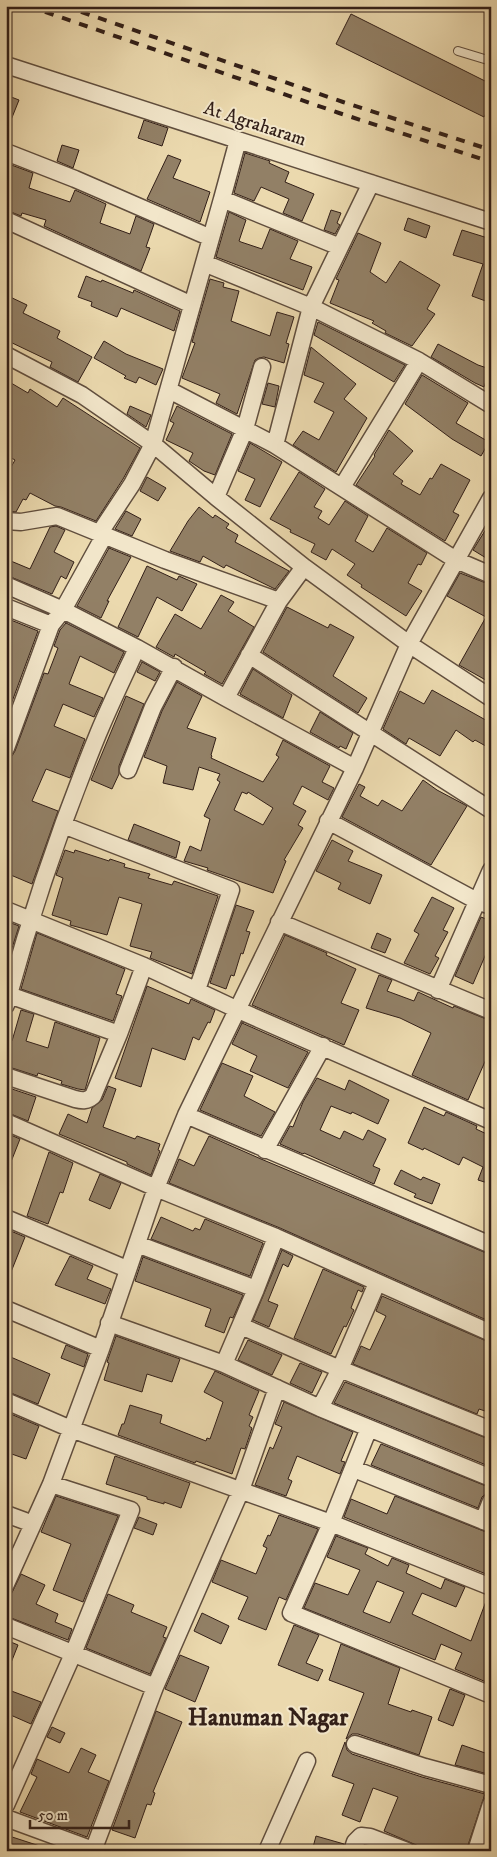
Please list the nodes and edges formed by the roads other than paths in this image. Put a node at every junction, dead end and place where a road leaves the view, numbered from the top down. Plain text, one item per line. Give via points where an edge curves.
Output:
1 (458, 51) dead end
2 (491, 61) edge
3 (6, 65) edge
4 (238, 140) junction
5 (6, 152) edge
6 (371, 183) junction
7 (222, 199) junction
8 (6, 220) edge
9 (491, 222) edge
10 (210, 238) junction
11 (340, 247) junction
12 (204, 263) junction
13 (192, 305) junction
14 (311, 307) junction
15 (6, 355) edge
16 (418, 361) junction
17 (262, 367) dead end
18 (169, 390) junction
19 (491, 405) edge
20 (245, 428) junction
21 (153, 444) junction
22 (275, 445) junction
23 (342, 487) junction
24 (216, 497) junction
25 (491, 498) edge
26 (6, 521) edge
27 (102, 535) junction
28 (456, 560) junction
29 (304, 567) junction
30 (491, 575) edge
31 (6, 585) edge
32 (279, 601) junction
33 (6, 607) edge
34 (63, 610) junction
35 (51, 625) junction
36 (409, 644) junction
37 (138, 648) junction
38 (249, 655) junction
39 (174, 667) junction
40 (226, 698) junction
41 (491, 698) edge
42 (370, 734) junction
43 (6, 748) edge
44 (354, 768) junction
45 (128, 770) dead end
46 (491, 810) edge
47 (328, 821) junction
48 (63, 825) junction
49 (491, 870) edge
50 (484, 903) edge
51 (6, 910) edge
52 (32, 920) junction
53 (279, 922) junction
54 (144, 966) junction
55 (197, 990) junction
56 (438, 990) junction
57 (8, 1000) edge
58 (236, 1009) junction
59 (491, 1011) edge
60 (119, 1034) junction
61 (324, 1046) junction
62 (6, 1076) edge
63 (186, 1115) junction
64 (491, 1121) edge
65 (6, 1122) edge
66 (265, 1150) junction
67 (156, 1188) junction
68 (6, 1218) edge
69 (276, 1237) junction
70 (137, 1244) junction
71 (491, 1245) edge
72 (127, 1269) junction
73 (377, 1283) junction
74 (256, 1289) junction
75 (6, 1309) edge
76 (109, 1323) junction
77 (240, 1326) junction
78 (491, 1332) edge
79 (101, 1349) junction
80 (224, 1364) junction
81 (340, 1369) junction
82 (277, 1388) junction
83 (6, 1401) edge
84 (320, 1408) junction
85 (369, 1428) junction
86 (71, 1429) junction
87 (491, 1430) edge
88 (354, 1469) junction
89 (491, 1478) edge
90 (51, 1484) junction
91 (242, 1490) junction
92 (491, 1502) edge
93 (6, 1514) edge
94 (331, 1523) junction
95 (487, 1523) edge
96 (34, 1524) junction
97 (6, 1584) edge
98 (491, 1587) edge
99 (6, 1626) edge
100 (73, 1654) junction
101 (155, 1687) junction
102 (491, 1695) edge
103 (355, 1744) dead end
104 (307, 1761) dead end
105 (491, 1785) edge
106 (6, 1805) edge
107 (490, 1808) edge
108 (6, 1818) edge
109 (93, 1850) edge
110 (267, 1851) edge
111 (352, 1851) edge
112 (407, 1851) edge
113 (476, 1851) edge

1 - 2 lane
3 - 4 street, At Agraharam
4 - 6 street, At Agraharam
4 - 7 street
5 - 10 street
6 - 9 street, At Agraharam
6 - 11 street
7 - 10 street
7 - 11 street
8 - 13 street
10 - 12 street
11 - 14 street
12 - 13 street
12 - 14 street
13 - 18 street
14 - 16 street
14 - 22 street
15 - 21 street via 82,396
16 - 19 street
16 - 23 street
17 - 20 street
18 - 20 street
18 - 21 street
20 - 22 street
20 - 24 street
21 - 24 street
21 - 27 street
22 - 23 street
23 - 28 street
24 - 29 street
25 - 28 street
26 - 27 street via 57,516
27 - 32 street
27 - 34 street
28 - 30 street
28 - 36 street
29 - 32 street
29 - 36 street
31 - 34 street
32 - 38 street
33 - 35 street
34 - 35 street
34 - 37 street
35 - 43 street
36 - 41 street
36 - 42 street
37 - 39 street
37 - 48 street via 98,734
38 - 40 street
38 - 42 street
39 - 40 street
39 - 45 street via 153,707
40 - 44 street
42 - 44 street
42 - 46 street
44 - 47 street
47 - 50 street
47 - 53 street
48 - 52 street
48 - 55 street via 231,890
49 - 50 street
50 - 56 street
51 - 52 street
52 - 54 street
52 - 57 street
53 - 56 street
53 - 58 street
54 - 55 street
54 - 60 street
55 - 58 street
56 - 59 street
57 - 60 street
58 - 61 street
58 - 63 street
60 - 62 street via 89,1100 75,1099
61 - 64 street
61 - 66 street
63 - 66 street
63 - 67 street
65 - 67 street
66 - 71 street
67 - 69 street
67 - 70 street
68 - 72 street
69 - 73 street
69 - 74 street
70 - 72 street
70 - 74 street
72 - 76 street
73 - 78 street
73 - 81 street
74 - 77 street
75 - 79 street
76 - 79 street
76 - 80 street
77 - 80 street
77 - 81 street
79 - 86 street
80 - 82 street
81 - 84 street
81 - 87 street
82 - 84 street
82 - 91 street
83 - 86 street
84 - 85 street
85 - 88 street
85 - 89 street
86 - 90 street
86 - 91 street
88 - 94 street
88 - 95 street
90 - 96 street
90 - 100 street via 132,1510
91 - 94 street
91 - 101 street
92 - 95 street
93 - 96 street
94 - 98 street
94 - 102 street via 291,1613
96 - 97 street
99 - 100 street
100 - 101 street
100 - 106 street
101 - 109 street
103 - 105 street via 425,1768
104 - 110 street
107 - 113 street
108 - 109 street
111 - 112 street via 361,1836

